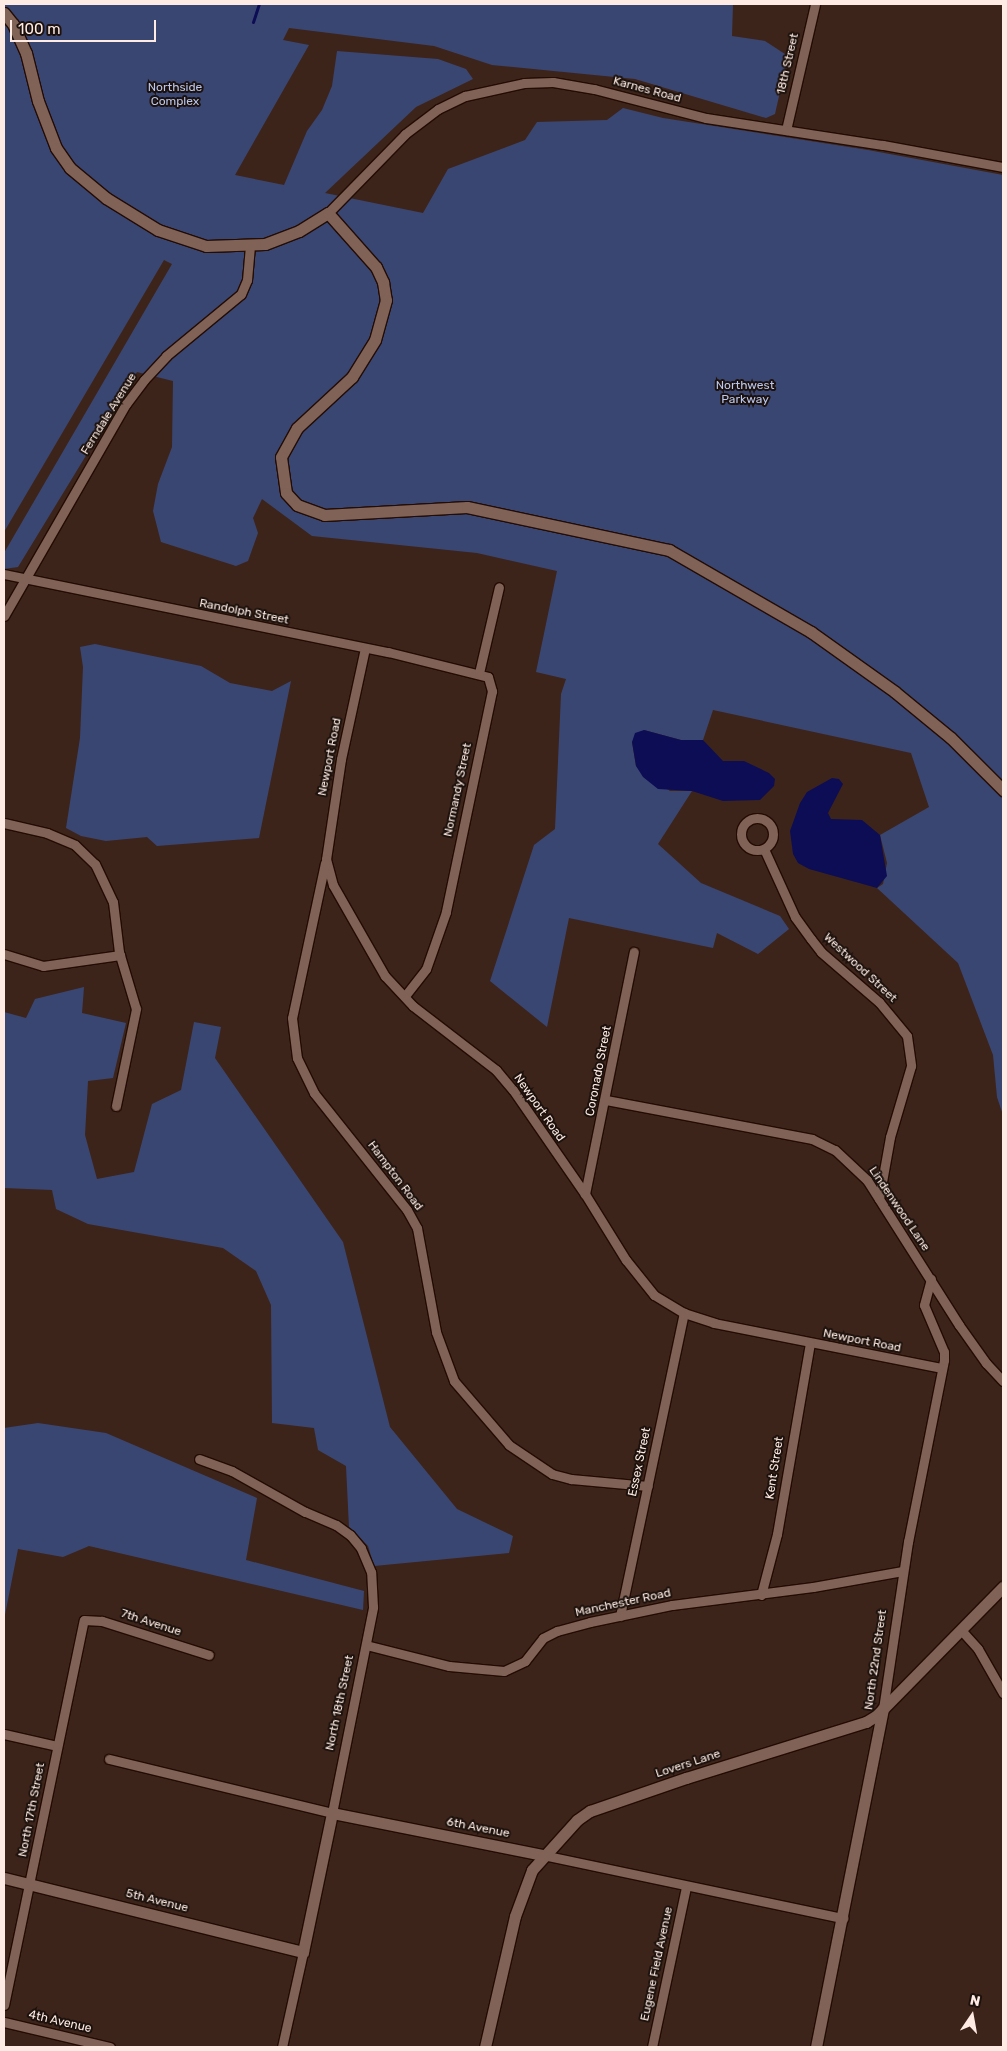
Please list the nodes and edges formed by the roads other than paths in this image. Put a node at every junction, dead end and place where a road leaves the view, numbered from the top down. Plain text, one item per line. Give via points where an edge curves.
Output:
1 (815, 4) edge
2 (4, 13) edge
3 (786, 130) junction
4 (1003, 167) edge
5 (328, 213) junction
6 (250, 246) junction
7 (4, 574) edge
8 (25, 579) junction
9 (499, 587) dead end
10 (4, 616) edge
11 (365, 648) junction
12 (479, 673) junction
13 (1003, 790) edge
14 (4, 823) edge
15 (764, 849) dead end
16 (326, 860) junction
17 (634, 952) dead end
18 (4, 954) edge
19 (120, 955) junction
20 (405, 996) junction
21 (606, 1100) junction
22 (116, 1106) dead end
23 (585, 1194) junction
24 (879, 1199) junction
25 (931, 1279) junction
26 (684, 1313) junction
27 (810, 1343) junction
28 (942, 1368) junction
29 (1003, 1381) edge
30 (199, 1459) dead end
31 (648, 1486) junction
32 (903, 1570) junction
33 (1003, 1588) edge
34 (761, 1595) junction
35 (620, 1616) junction
36 (84, 1620) joint
37 (960, 1630) junction
38 (366, 1645) junction
39 (209, 1655) dead end
40 (1003, 1693) edge
41 (883, 1709) junction
42 (4, 1734) edge
43 (57, 1746) junction
44 (109, 1759) dead end
45 (332, 1813) junction
46 (543, 1855) junction
47 (4, 1878) edge
48 (30, 1885) junction
49 (686, 1887) junction
50 (843, 1918) junction
51 (304, 1952) junction
52 (4, 2005) edge
53 (4, 2022) edge
54 (110, 2047) edge
55 (282, 2047) edge
56 (485, 2047) edge
57 (652, 2047) edge
58 (816, 2047) edge

1 - 3 street, 18th Street
2 - 6 street via 13,24 26,53 50,133 70,168 106,198 174,237 206,246
3 - 4 street, Karnes Road
3 - 5 street, Karnes Road via 706,118 553,82 494,87 464,96 420,122
5 - 6 street via 299,231
5 - 13 street via 376,267 383,282 384,312 375,340 362,363 297,428 287,443 282,457 282,476 286,493 297,506 324,515 468,507 670,550 811,632 887,686 944,732
6 - 8 street, Ferndale Avenue via 247,280 241,294 166,356 144,380
7 - 8 street, Randolph Street
8 - 10 street, Ferndale Avenue
8 - 11 street, Randolph Street
9 - 12 street
11 - 12 street, Randolph Street
11 - 16 street, Newport Road via 341,759
12 - 20 street, Normandy Street via 488,677 492,691 446,912 426,969
14 - 19 street via 66,840 89,856 102,874 113,902
15 - 24 street, Westwood Street via 795,917 811,940 879,1002 906,1036 911,1066 890,1137
16 - 20 street, Newport Road via 333,885 355,927 385,976
16 - 31 street, Hampton Road via 292,1018 297,1058 314,1093 407,1210 417,1228 436,1332 454,1381 509,1445 552,1474
17 - 21 street, Coronado Street
18 - 19 street via 42,966
19 - 22 street via 136,1009
20 - 23 street, Newport Road via 431,1022 496,1070
21 - 23 street, Coronado Street
21 - 24 street, Lindenwood Lane via 812,1139 835,1150 853,1165
23 - 26 street, Newport Road via 643,1284
24 - 25 street, Lindenwood Lane
25 - 28 street, North 22nd Street via 924,1305 944,1352
25 - 29 street, Lindenwood Lane via 986,1363
26 - 27 street, Newport Road
26 - 31 street, Essex Street
27 - 28 street, Newport Road
27 - 34 street, Kent Street via 777,1534
28 - 32 street, North 22nd Street
30 - 38 street, North 18th Street via 232,1471 350,1535 368,1564 374,1588
31 - 35 street, Essex Street
32 - 34 street, Manchester Road
32 - 41 street, North 22nd Street
33 - 37 street, Lovers Lane
34 - 35 street, Manchester Road via 672,1605
35 - 38 street, Manchester Road via 557,1631 543,1638 518,1666 504,1671 449,1666
36 - 39 street, 7th Avenue via 102,1621
36 - 43 street, North 17th Street
37 - 40 street via 978,1649
37 - 41 street, Lovers Lane
38 - 45 street, North 18th Street
41 - 46 street, Lovers Lane via 866,1722 590,1811
41 - 50 street, North 22nd Street
42 - 43 street
43 - 48 street, North 17th Street
44 - 45 street, 6th Avenue
45 - 46 street, 6th Avenue
45 - 51 street, North 18th Street
46 - 49 street, 6th Avenue
46 - 56 street, Lovers Lane via 532,1870 516,1916
47 - 48 street, 5th Avenue
48 - 51 street, 5th Avenue
48 - 52 street, North 17th Street
49 - 50 street, 6th Avenue
49 - 57 street, Eugene Field Avenue
50 - 58 street, North 22nd Street
51 - 55 street, North 18th Street
53 - 54 street, 4th Avenue

